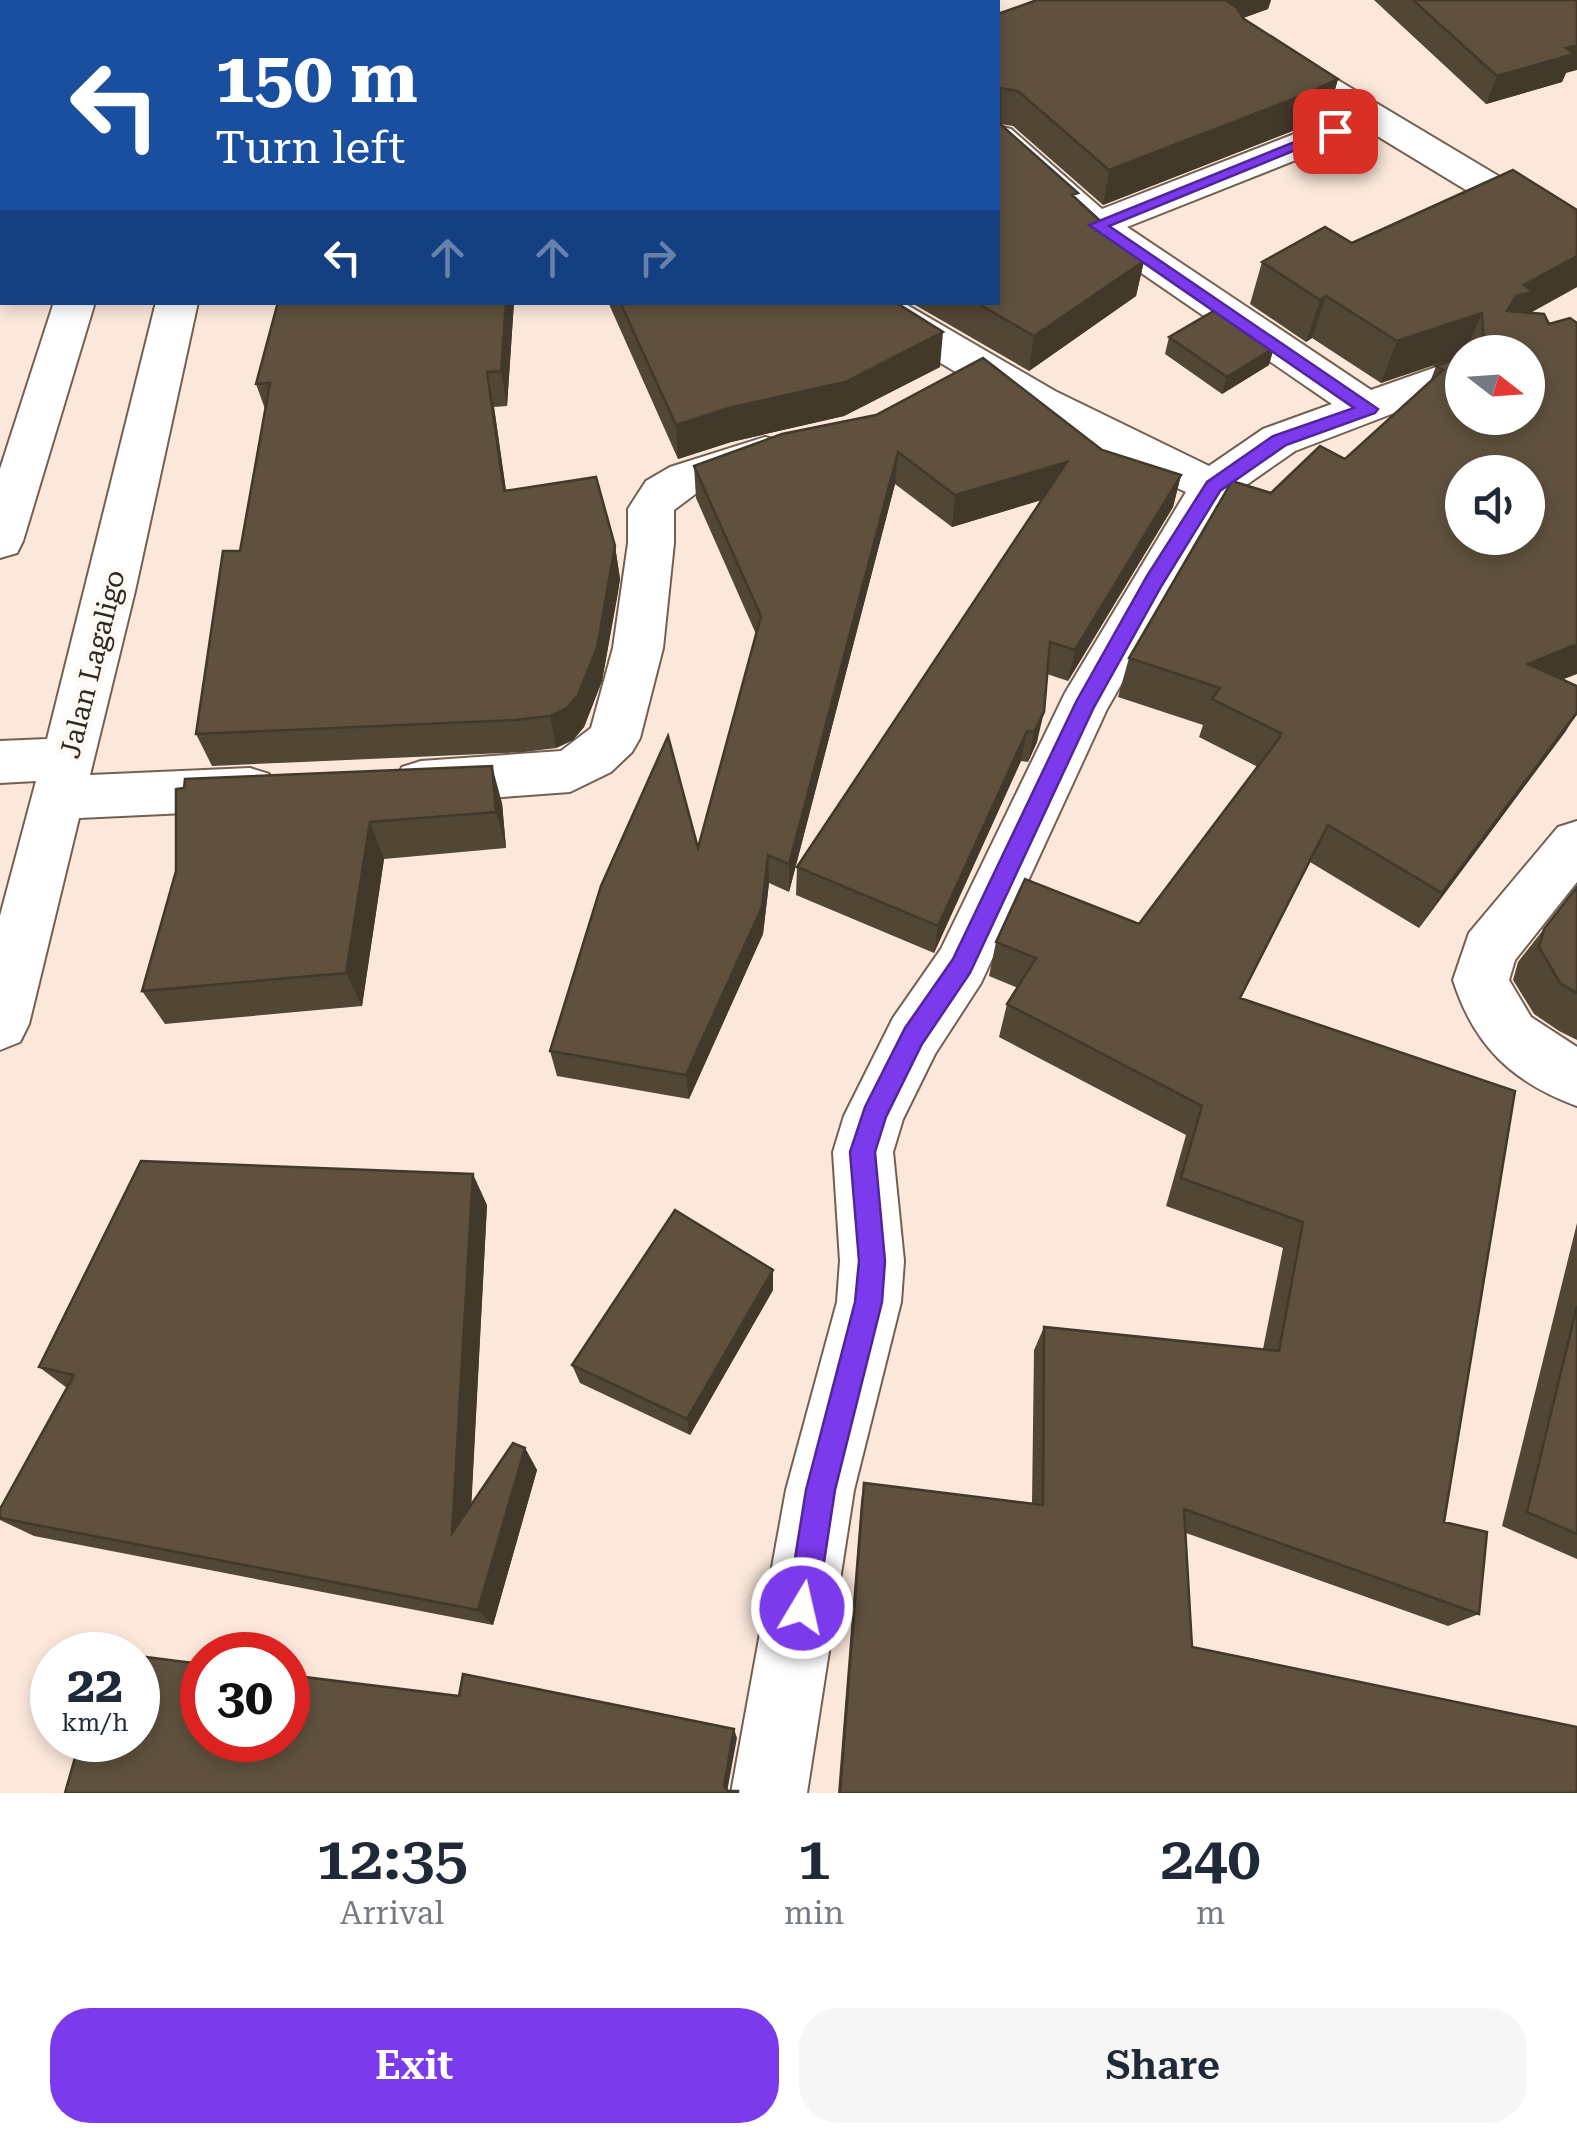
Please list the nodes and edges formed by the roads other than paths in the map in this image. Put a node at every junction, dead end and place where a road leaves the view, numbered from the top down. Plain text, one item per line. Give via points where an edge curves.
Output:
1 (1250, 44) edge
2 (1369, 118) junction
3 (1000, 144) edge
4 (1097, 225) junction
5 (1577, 240) edge
6 (74, 305) edge
7 (176, 305) edge
8 (877, 305) edge
9 (977, 369) junction
10 (1445, 379) edge
11 (933, 393) edge
12 (1369, 409) junction
13 (810, 444) edge
14 (1213, 486) junction
15 (0, 541) edge
16 (0, 762) edge
17 (63, 778) junction
18 (369, 784) edge
19 (292, 787) edge
20 (1577, 843) edge
21 (0, 1024) edge
22 (1577, 1079) edge
23 (769, 1793) edge

1 - 2 street
2 - 4 street
2 - 5 street
3 - 4 street
4 - 12 street
6 - 15 street
7 - 17 street, Jalan Lagaligo
8 - 9 street
9 - 11 street
9 - 14 street
10 - 12 street
12 - 14 street via 1279,440
13 - 18 street via 775,449 662,492 651,509 638,648 614,738 593,758 570,771 524,777
14 - 23 street via 1083,708 961,966 914,1036 874,1116 863,1152 869,1302 820,1490
16 - 17 street
17 - 19 street
17 - 21 street, Jalan Lagaligo
20 - 22 street via 1488,950 1481,980 1510,1035

